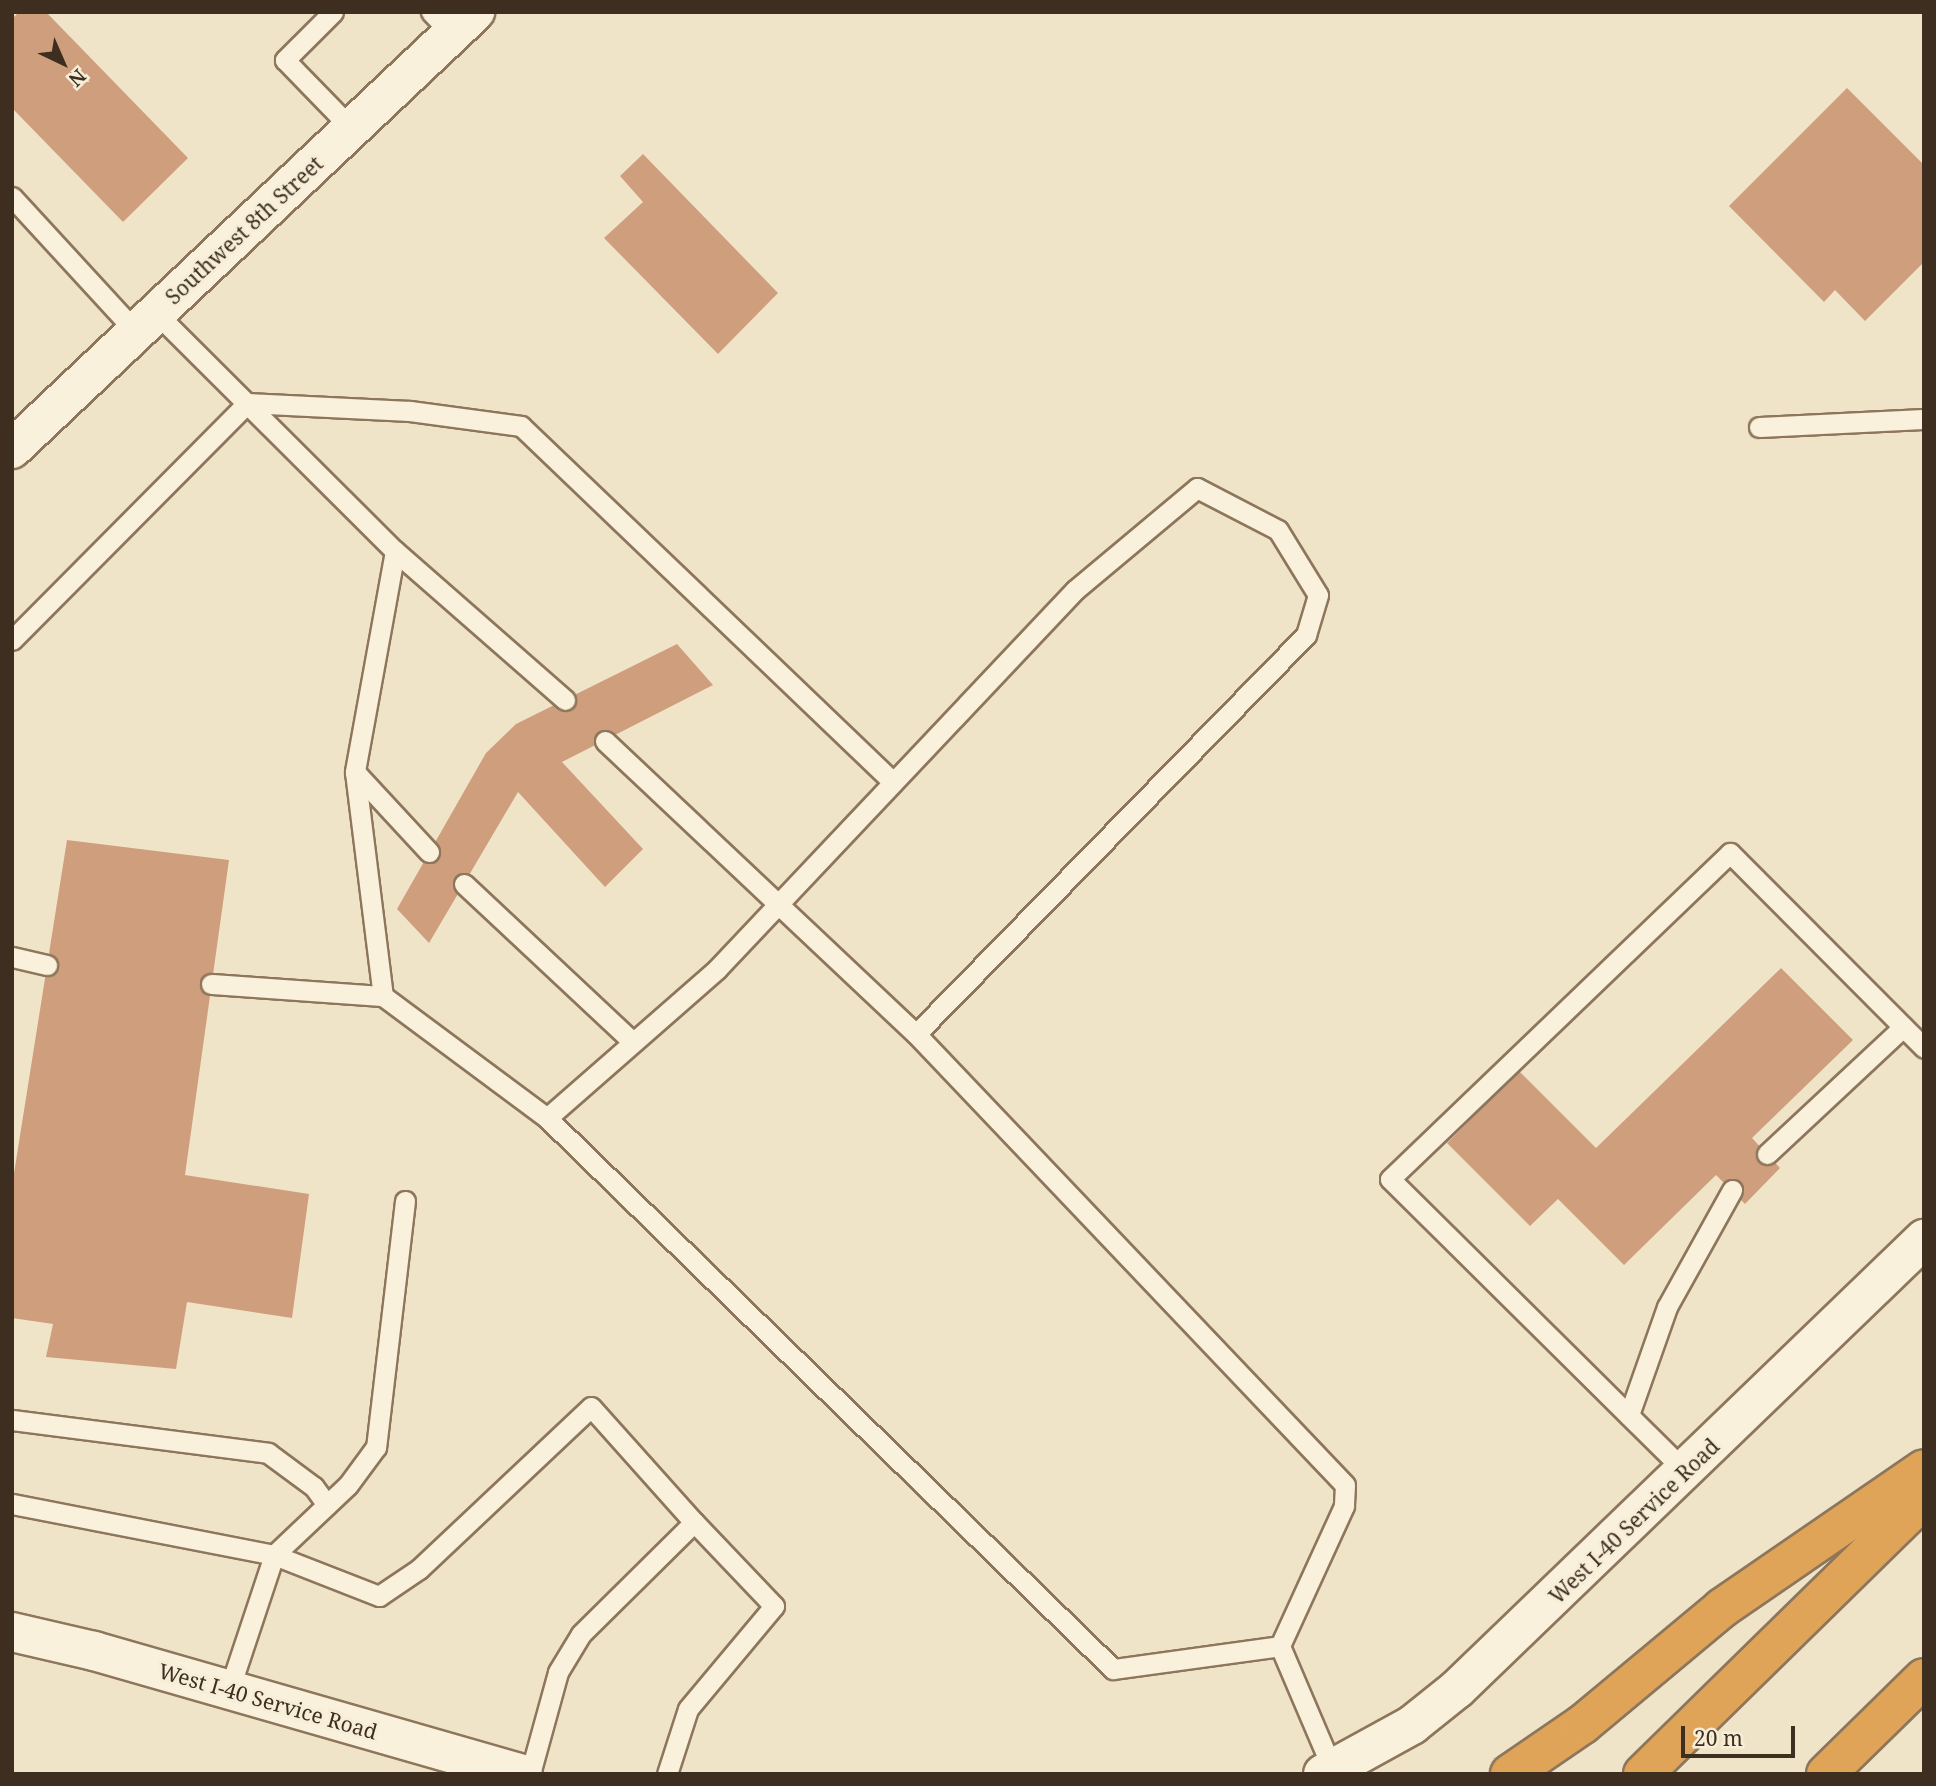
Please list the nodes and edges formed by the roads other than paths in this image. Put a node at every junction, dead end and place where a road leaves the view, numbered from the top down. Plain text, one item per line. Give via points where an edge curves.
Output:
1 (333, 12) edge
2 (453, 19) edge
3 (352, 129) junction
4 (12, 197) edge
5 (146, 322) junction
6 (247, 403) junction
7 (1924, 419) edge
8 (1759, 427) dead end
9 (12, 449) edge
10 (395, 551) junction
11 (12, 640) edge
12 (565, 700) dead end
13 (605, 741) dead end
14 (355, 772) junction
15 (893, 782) junction
16 (429, 852) dead end
17 (464, 884) dead end
18 (778, 904) junction
19 (12, 957) edge
20 (47, 965) dead end
21 (211, 984) dead end
22 (383, 996) junction
23 (1903, 1027) junction
24 (916, 1034) junction
25 (634, 1042) junction
26 (1924, 1048) edge
27 (547, 1118) junction
28 (1767, 1154) dead end
29 (1732, 1190) dead end
30 (405, 1201) dead end
31 (1924, 1239) edge
32 (1629, 1415) junction
33 (12, 1420) edge
34 (1924, 1469) edge
35 (1685, 1471) junction
36 (1924, 1499) edge
37 (12, 1504) edge
38 (327, 1505) junction
39 (694, 1522) junction
40 (274, 1555) junction
41 (12, 1632) edge
42 (1280, 1646) junction
43 (1921, 1681) edge
44 (229, 1690) junction
45 (1328, 1771) edge
46 (523, 1774) edge
47 (530, 1774) edge
48 (667, 1774) edge
49 (1510, 1774) edge
50 (1643, 1774) edge
51 (1826, 1774) edge
52 (1853, 1774) edge

1 - 3 lane via 285,60
2 - 3 street, Southwest 8th Street
3 - 5 street, Southwest 8th Street
4 - 5 lane
5 - 6 lane
5 - 9 street, Southwest 8th Street
6 - 10 lane
6 - 11 lane
6 - 15 lane via 410,411 522,426
7 - 8 lane
10 - 12 lane
10 - 14 lane
13 - 18 lane
14 - 16 lane
14 - 22 lane
15 - 18 lane
15 - 24 lane via 1075,590 1197,488 1278,530 1318,595 1306,635
17 - 25 lane
18 - 24 lane
18 - 25 lane via 717,969
19 - 20 lane
21 - 22 lane
22 - 27 lane
23 - 26 lane
23 - 28 lane
23 - 32 lane via 1730,853 1390,1179
24 - 42 lane via 1345,1485 1344,1506
25 - 27 lane
27 - 42 lane via 1113,1669
29 - 32 lane via 1667,1307
30 - 38 lane via 376,1447
31 - 35 street, West I-40 Service Road
32 - 35 lane
33 - 38 lane via 268,1453 314,1487
34 - 49 highway via 1722,1608 1583,1724
35 - 45 street, West I-40 Service Road via 1457,1689 1412,1725
36 - 50 highway
37 - 40 lane
38 - 40 lane
39 - 40 lane via 591,1408 419,1569 379,1596
39 - 47 lane via 581,1634 558,1672
39 - 48 lane via 774,1606 688,1709
40 - 44 lane
41 - 44 street, West I-40 Service Road
42 - 45 lane
43 - 51 highway
43 - 52 highway
44 - 46 street, West I-40 Service Road

